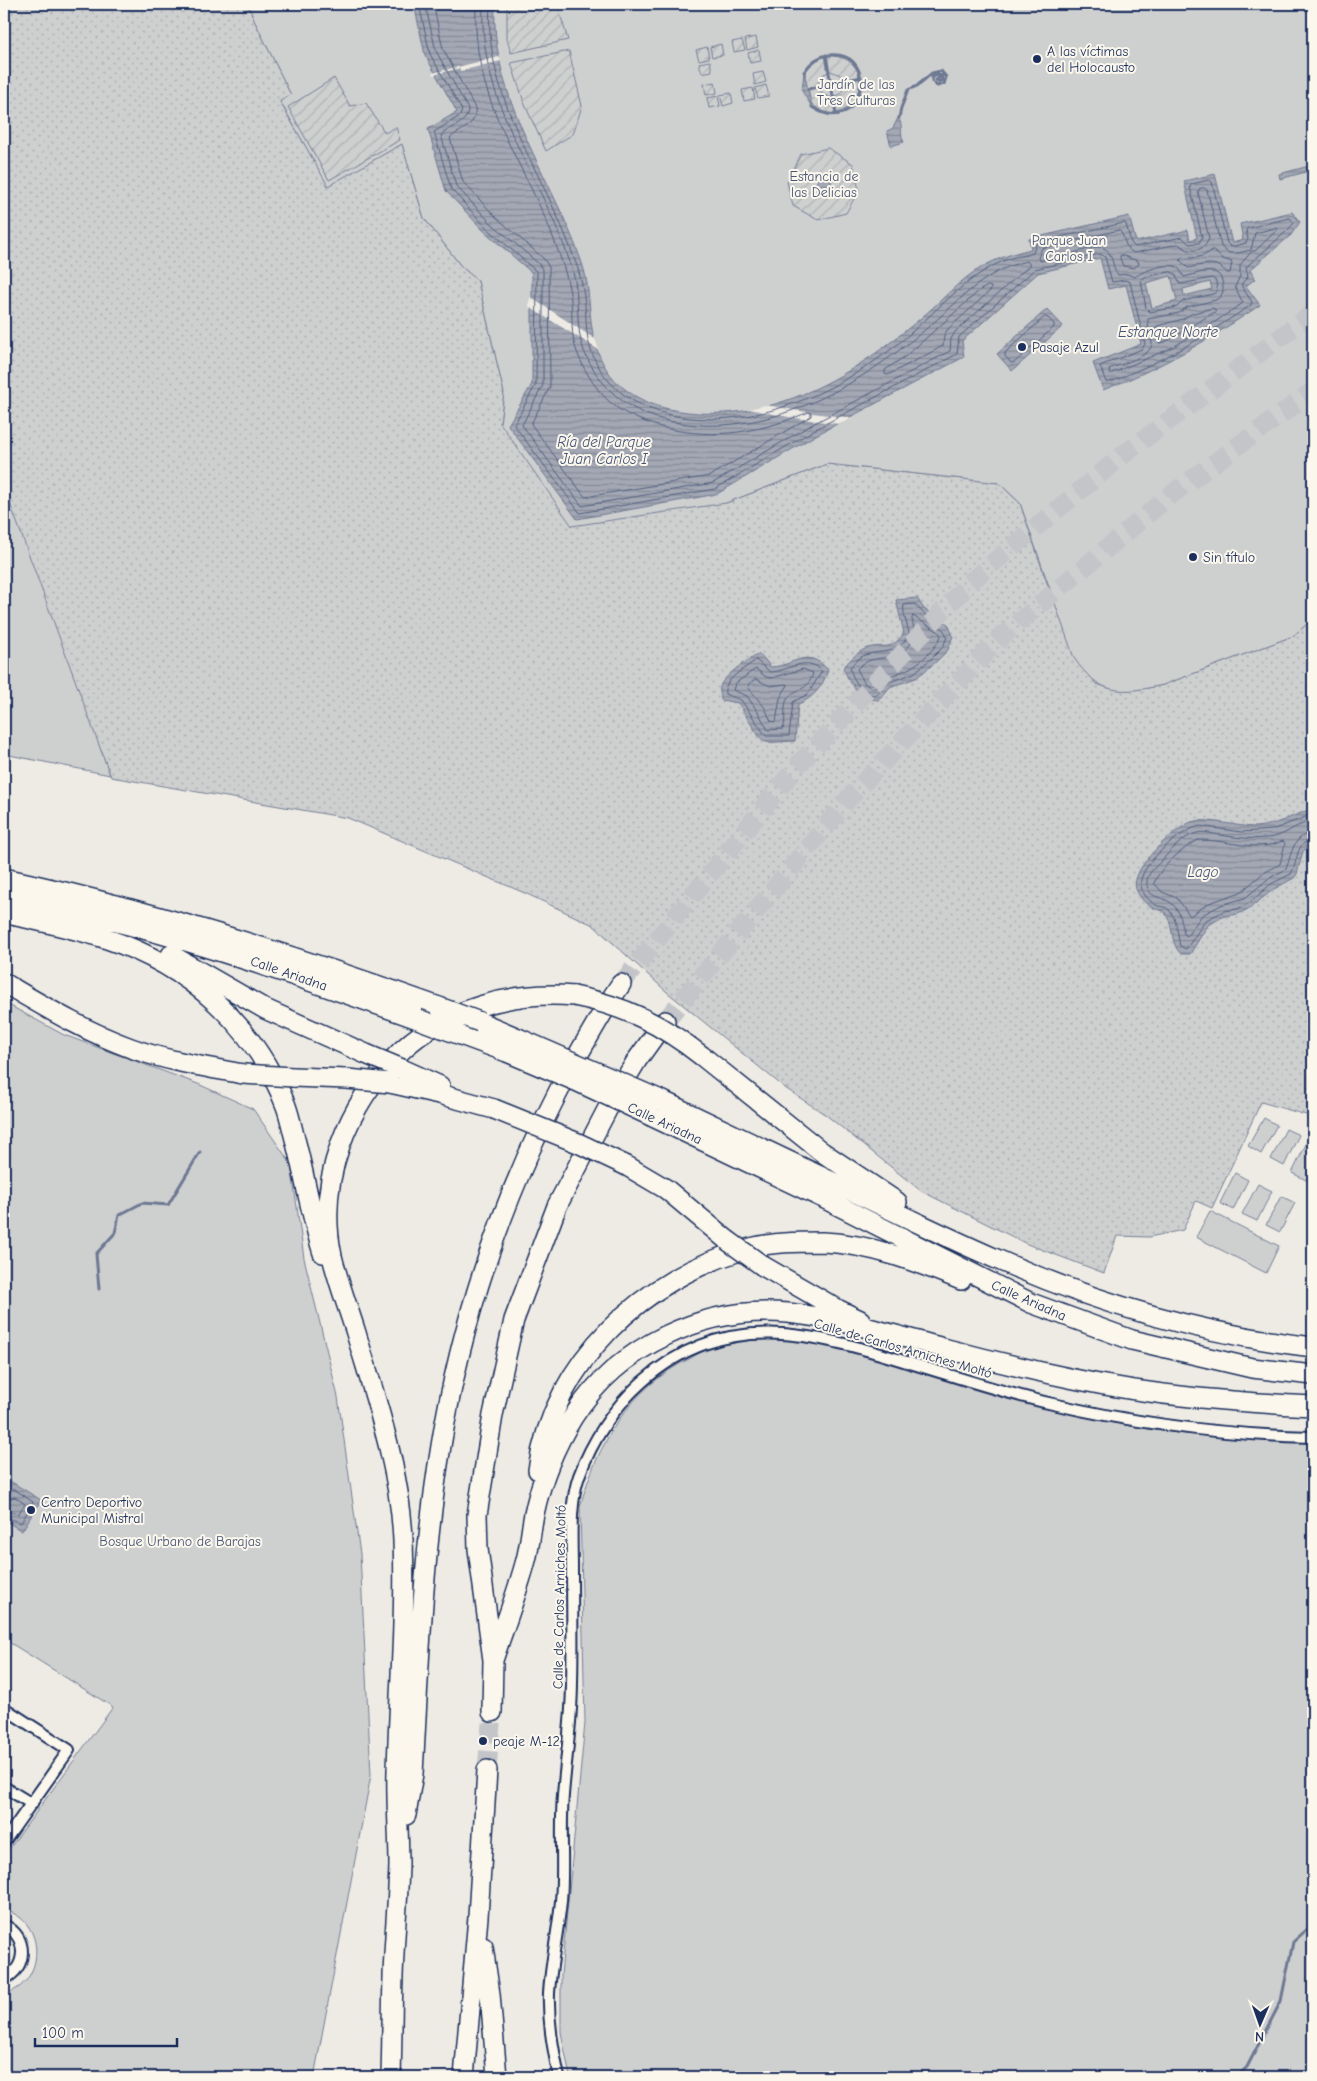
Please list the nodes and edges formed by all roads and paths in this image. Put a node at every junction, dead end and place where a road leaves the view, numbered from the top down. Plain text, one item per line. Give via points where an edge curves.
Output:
1 (4, 878) edge
2 (4, 899) edge
3 (4, 913) edge
4 (4, 983) edge
5 (621, 984) tunnel mouth
6 (665, 1021) tunnel mouth
7 (512, 1045) junction
8 (494, 1109) junction
9 (658, 1109) junction
10 (954, 1240) junction
11 (1031, 1303) junction
12 (890, 1334) junction
13 (1313, 1347) edge
14 (1313, 1375) edge
15 (370, 1381) junction
16 (1313, 1406) edge
17 (1313, 1436) edge
18 (534, 1512) junction
19 (493, 1660) junction
20 (4, 1708) edge
21 (492, 1712) tunnel mouth
22 (488, 1770) tunnel mouth
23 (4, 1787) edge
24 (32, 1804) junction
25 (4, 1842) edge
26 (399, 1863) junction
27 (478, 1917) junction
28 (4, 1925) edge
29 (4, 1979) edge
30 (490, 1994) junction
31 (391, 2077) edge
32 (464, 2077) edge
33 (497, 2077) edge
34 (510, 2077) edge
35 (559, 2077) edge

1 - 7 highway, Calle Ariadna, bridge via 152,914 339,971 480,1022
2 - 7 highway, Calle Ariadna, bridge via 96,915 182,939 273,967 458,1034
2 - 8 highway, bridge via 151,945 265,1009
3 - 15 highway via 69,928 138,951 203,990 243,1030 268,1066 287,1108 318,1239 339,1304
4 - 8 highway, bridge via 64,1018 130,1048 186,1064 243,1074 390,1083
5 - 26 highway via 563,1082 524,1163 482,1271 456,1372 430,1518 413,1774
6 - 19 highway via 609,1106 557,1206 514,1320 476,1515
7 - 9 highway, Calle Ariadna, bridge
8 - 12 highway, bridge via 627,1166 666,1189 763,1266 839,1310
9 - 10 highway, Calle Ariadna
9 - 11 highway, Calle Ariadna via 825,1199
10 - 13 highway, Calle Ariadna via 1043,1279 1116,1304 1247,1337
10 - 15 highway, bridge via 822,1152 676,1036 650,1020 612,1005 574,996 517,997 481,1005 413,1040 381,1070 363,1095 340,1141 328,1210 332,1254
11 - 14 highway, Calle Ariadna via 1132,1340 1252,1368
11 - 18 highway via 997,1295 891,1254 823,1242 749,1248 694,1269 668,1282 621,1318 603,1336 572,1378 544,1442
12 - 16 highway via 1002,1364 1156,1394
12 - 18 highway via 788,1313 760,1312 716,1318 659,1338 614,1369 574,1416 552,1456
15 - 26 highway via 390,1448 402,1518 405,1589 397,1774
17 - 35 street, Calle de Carlos Arniches Moltó via 1176,1428 1078,1410 865,1349 776,1332 737,1335 710,1342 653,1372 615,1410 593,1446 580,1476 573,1512 572,1714 563,1797 561,1903 549,1993 552,2047
18 - 19 highway via 526,1560
19 - 21 highway
20 - 24 street via 69,1750
22 - 27 highway
23 - 24 street
24 - 25 street
26 - 31 highway
27 - 30 highway
27 - 32 highway
28 - 29 street via 18,1935 23,1954 14,1973
30 - 33 highway
30 - 34 highway

